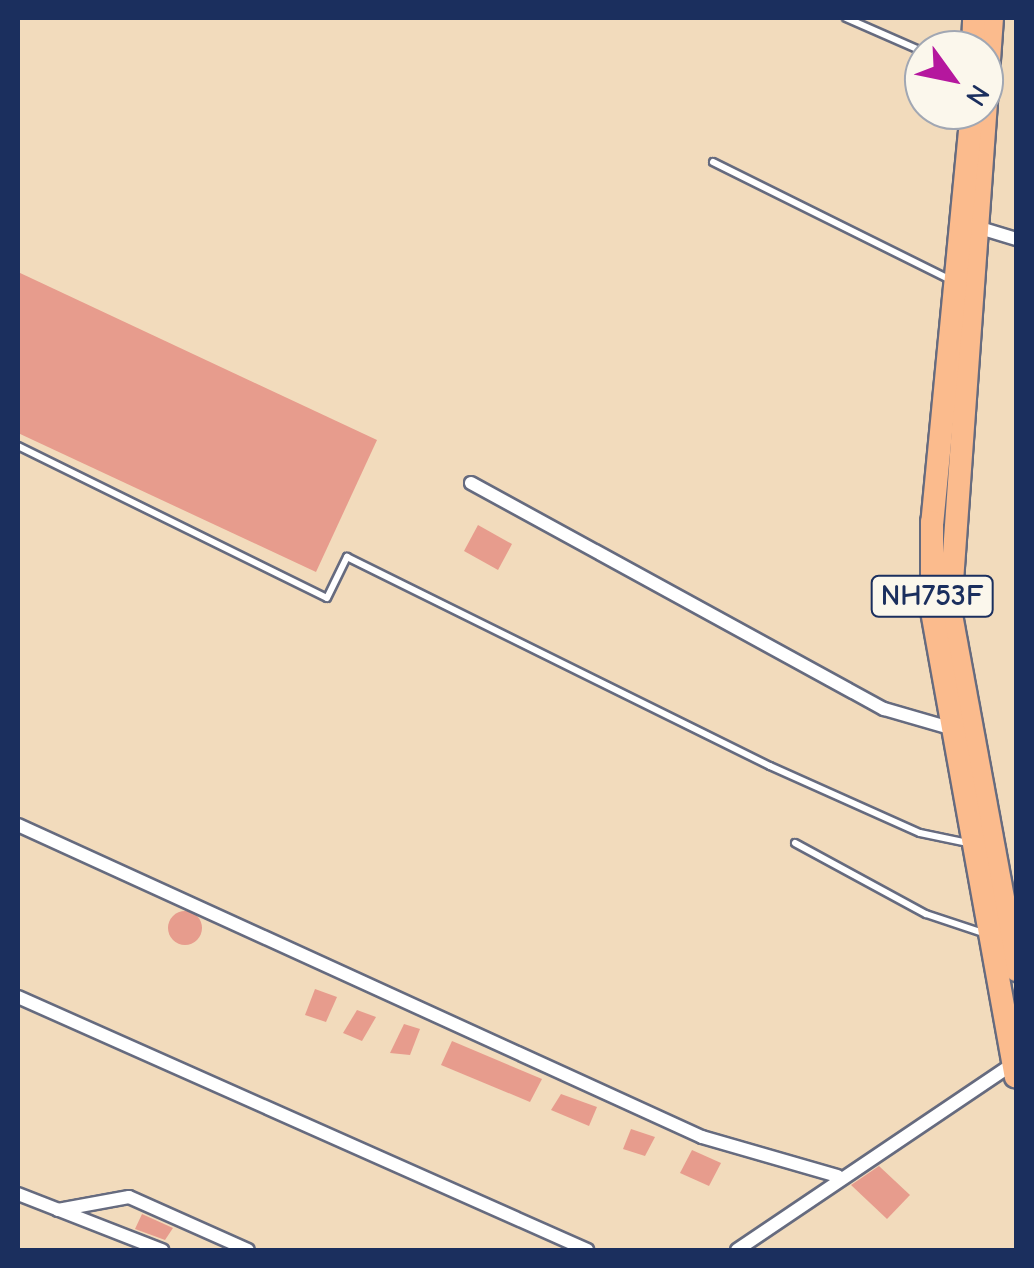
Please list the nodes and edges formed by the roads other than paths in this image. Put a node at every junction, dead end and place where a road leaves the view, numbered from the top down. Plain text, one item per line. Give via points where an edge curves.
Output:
1 (846, 18) edge
2 (992, 18) edge
3 (904, 43) edge
4 (970, 130) edge
5 (713, 162) dead end
6 (980, 228) junction
7 (1016, 238) edge
8 (957, 283) junction
9 (18, 446) edge
10 (471, 483) dead end
11 (950, 728) junction
12 (18, 825) edge
13 (795, 843) dead end
14 (969, 843) junction
15 (988, 934) junction
16 (1016, 970) edge
17 (18, 997) edge
18 (1015, 1070) edge
19 (837, 1176) junction
20 (18, 1194) edge
21 (58, 1210) junction
22 (162, 1250) edge
23 (248, 1250) edge
24 (587, 1250) edge
25 (737, 1250) edge

1 - 3 lane
2 - 6 highway, NH753F
4 - 8 highway, NH753F
5 - 8 lane
6 - 7 street
6 - 16 highway, NH753F via 950,609
8 - 11 highway, NH753F via 932,522 932,611
9 - 14 lane via 327,598 348,557 770,766 920,833
10 - 11 street via 884,709
11 - 14 highway, NH753F
12 - 19 street via 702,1137
13 - 15 lane via 926,914
14 - 15 highway, NH753F
15 - 18 highway, NH753F
17 - 24 street
18 - 19 street
19 - 25 street
20 - 21 street
21 - 22 street
21 - 23 street via 129,1197

